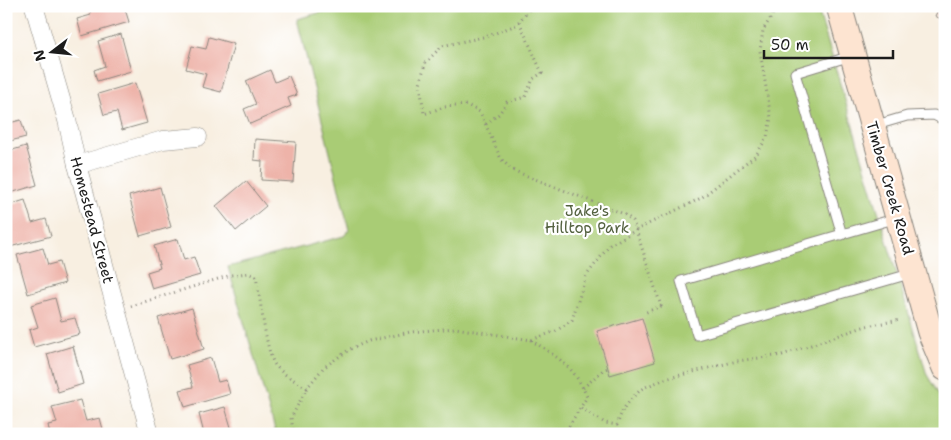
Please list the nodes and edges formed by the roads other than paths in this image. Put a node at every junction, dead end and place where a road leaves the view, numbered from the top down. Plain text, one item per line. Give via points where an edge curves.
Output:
1 (34, 6) edge
2 (839, 6) edge
3 (853, 56) junction
4 (945, 121) edge
5 (872, 126) junction
6 (198, 136) dead end
7 (77, 165) junction
8 (898, 218) junction
9 (842, 235) junction
10 (913, 273) junction
11 (945, 368) edge
12 (150, 434) edge

1 - 7 street, Homestead Street
2 - 3 street, Timber Creek Road
3 - 5 street, Timber Creek Road
3 - 9 lane via 795,73
4 - 5 lane via 934,115 907,116
5 - 8 street, Timber Creek Road
6 - 7 street via 164,140
7 - 12 street, Homestead Street
8 - 9 lane
8 - 10 street, Timber Creek Road
9 - 10 lane via 681,281 697,335
10 - 11 street, Timber Creek Road via 930,332

